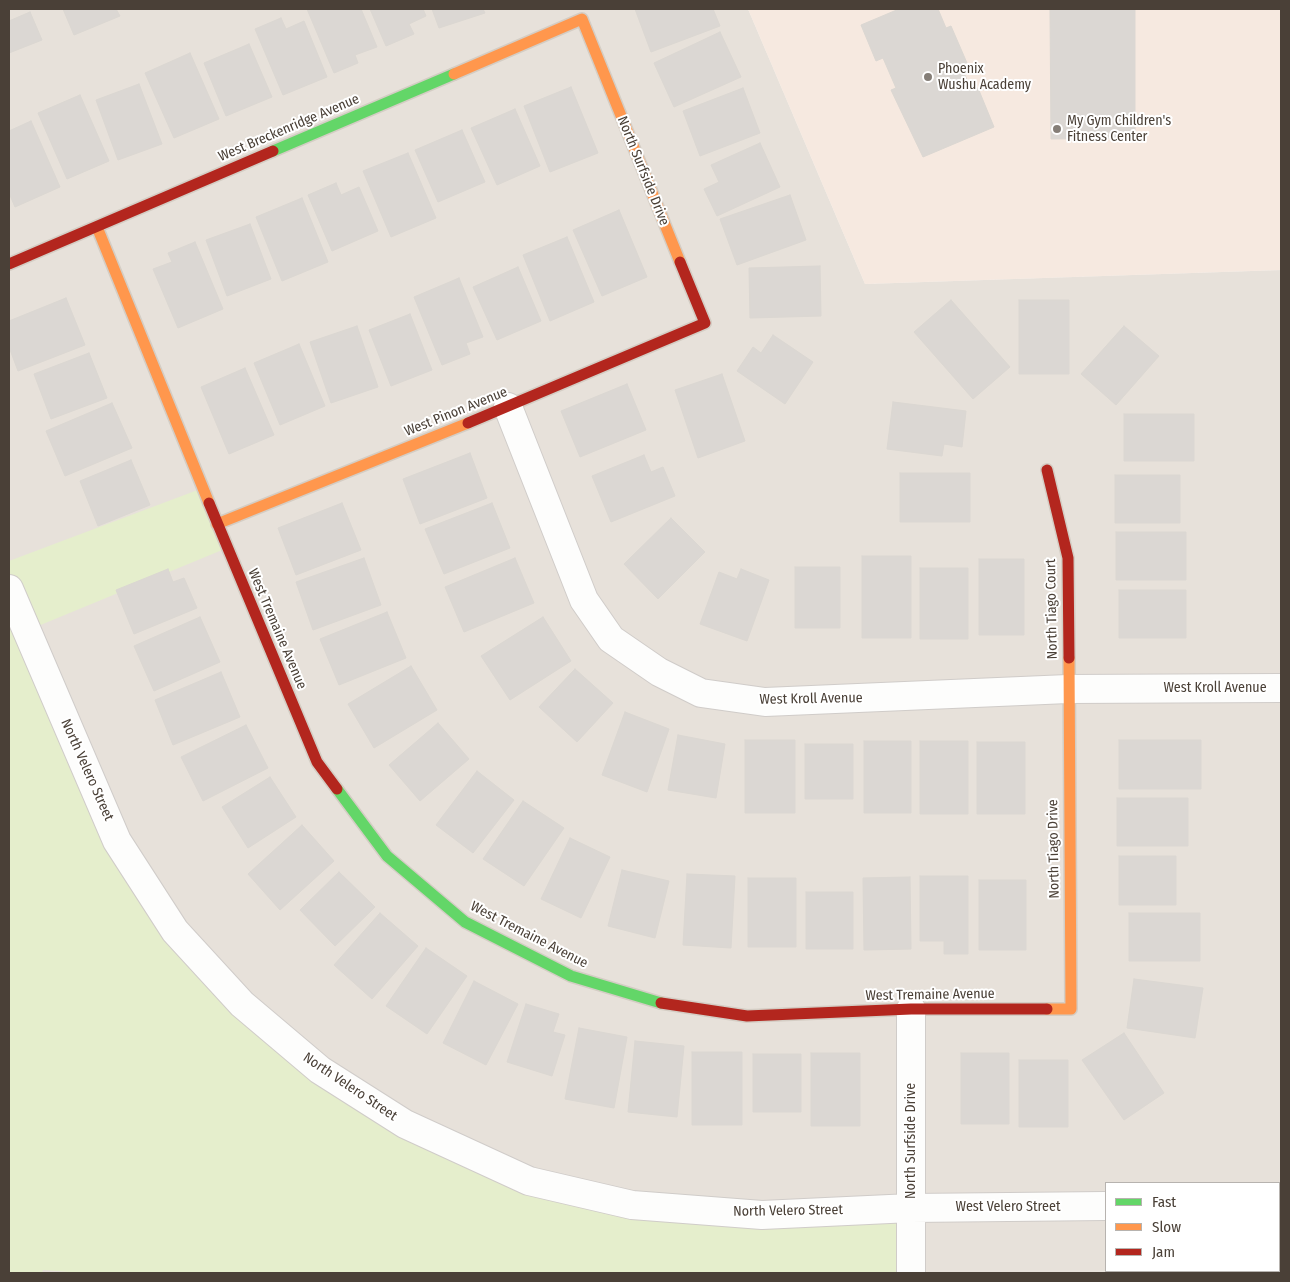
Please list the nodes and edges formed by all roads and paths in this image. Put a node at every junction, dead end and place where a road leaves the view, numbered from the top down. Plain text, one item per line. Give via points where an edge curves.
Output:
1 (582, 19) joint
2 (97, 226) junction
3 (9, 264) edge
4 (705, 323) joint
5 (508, 407) junction
6 (1047, 470) dead end
7 (217, 524) junction
8 (9, 589) edge
9 (1281, 688) edge
10 (1068, 689) junction
11 (910, 1010) junction
12 (1071, 1010) joint
13 (1105, 1206) edge
14 (910, 1208) junction
15 (911, 1273) edge

1 - 2 street, West Breckenridge Avenue
1 - 4 street, North Surfside Drive
2 - 3 street, West Breckenridge Avenue
2 - 7 street, West Tremaine Avenue
4 - 5 street, West Pinon Avenue
5 - 7 street, West Pinon Avenue
5 - 10 street, West Kroll Avenue via 584,600 611,639 684,685 701,693 765,702
6 - 10 street, North Tiago Court via 1068,558
7 - 11 street, West Tremaine Avenue via 317,762 387,856 466,922 571,976 650,1001 747,1016
8 - 14 street, North Velero Street via 117,841 175,931 242,1004 320,1070 405,1124 529,1181 632,1205 744,1213
9 - 10 street, West Kroll Avenue
10 - 12 street, North Tiago Drive
11 - 12 street, West Tremaine Avenue
11 - 14 street, North Surfside Drive
13 - 14 street, West Velero Street
14 - 15 street, North Surfside Drive

